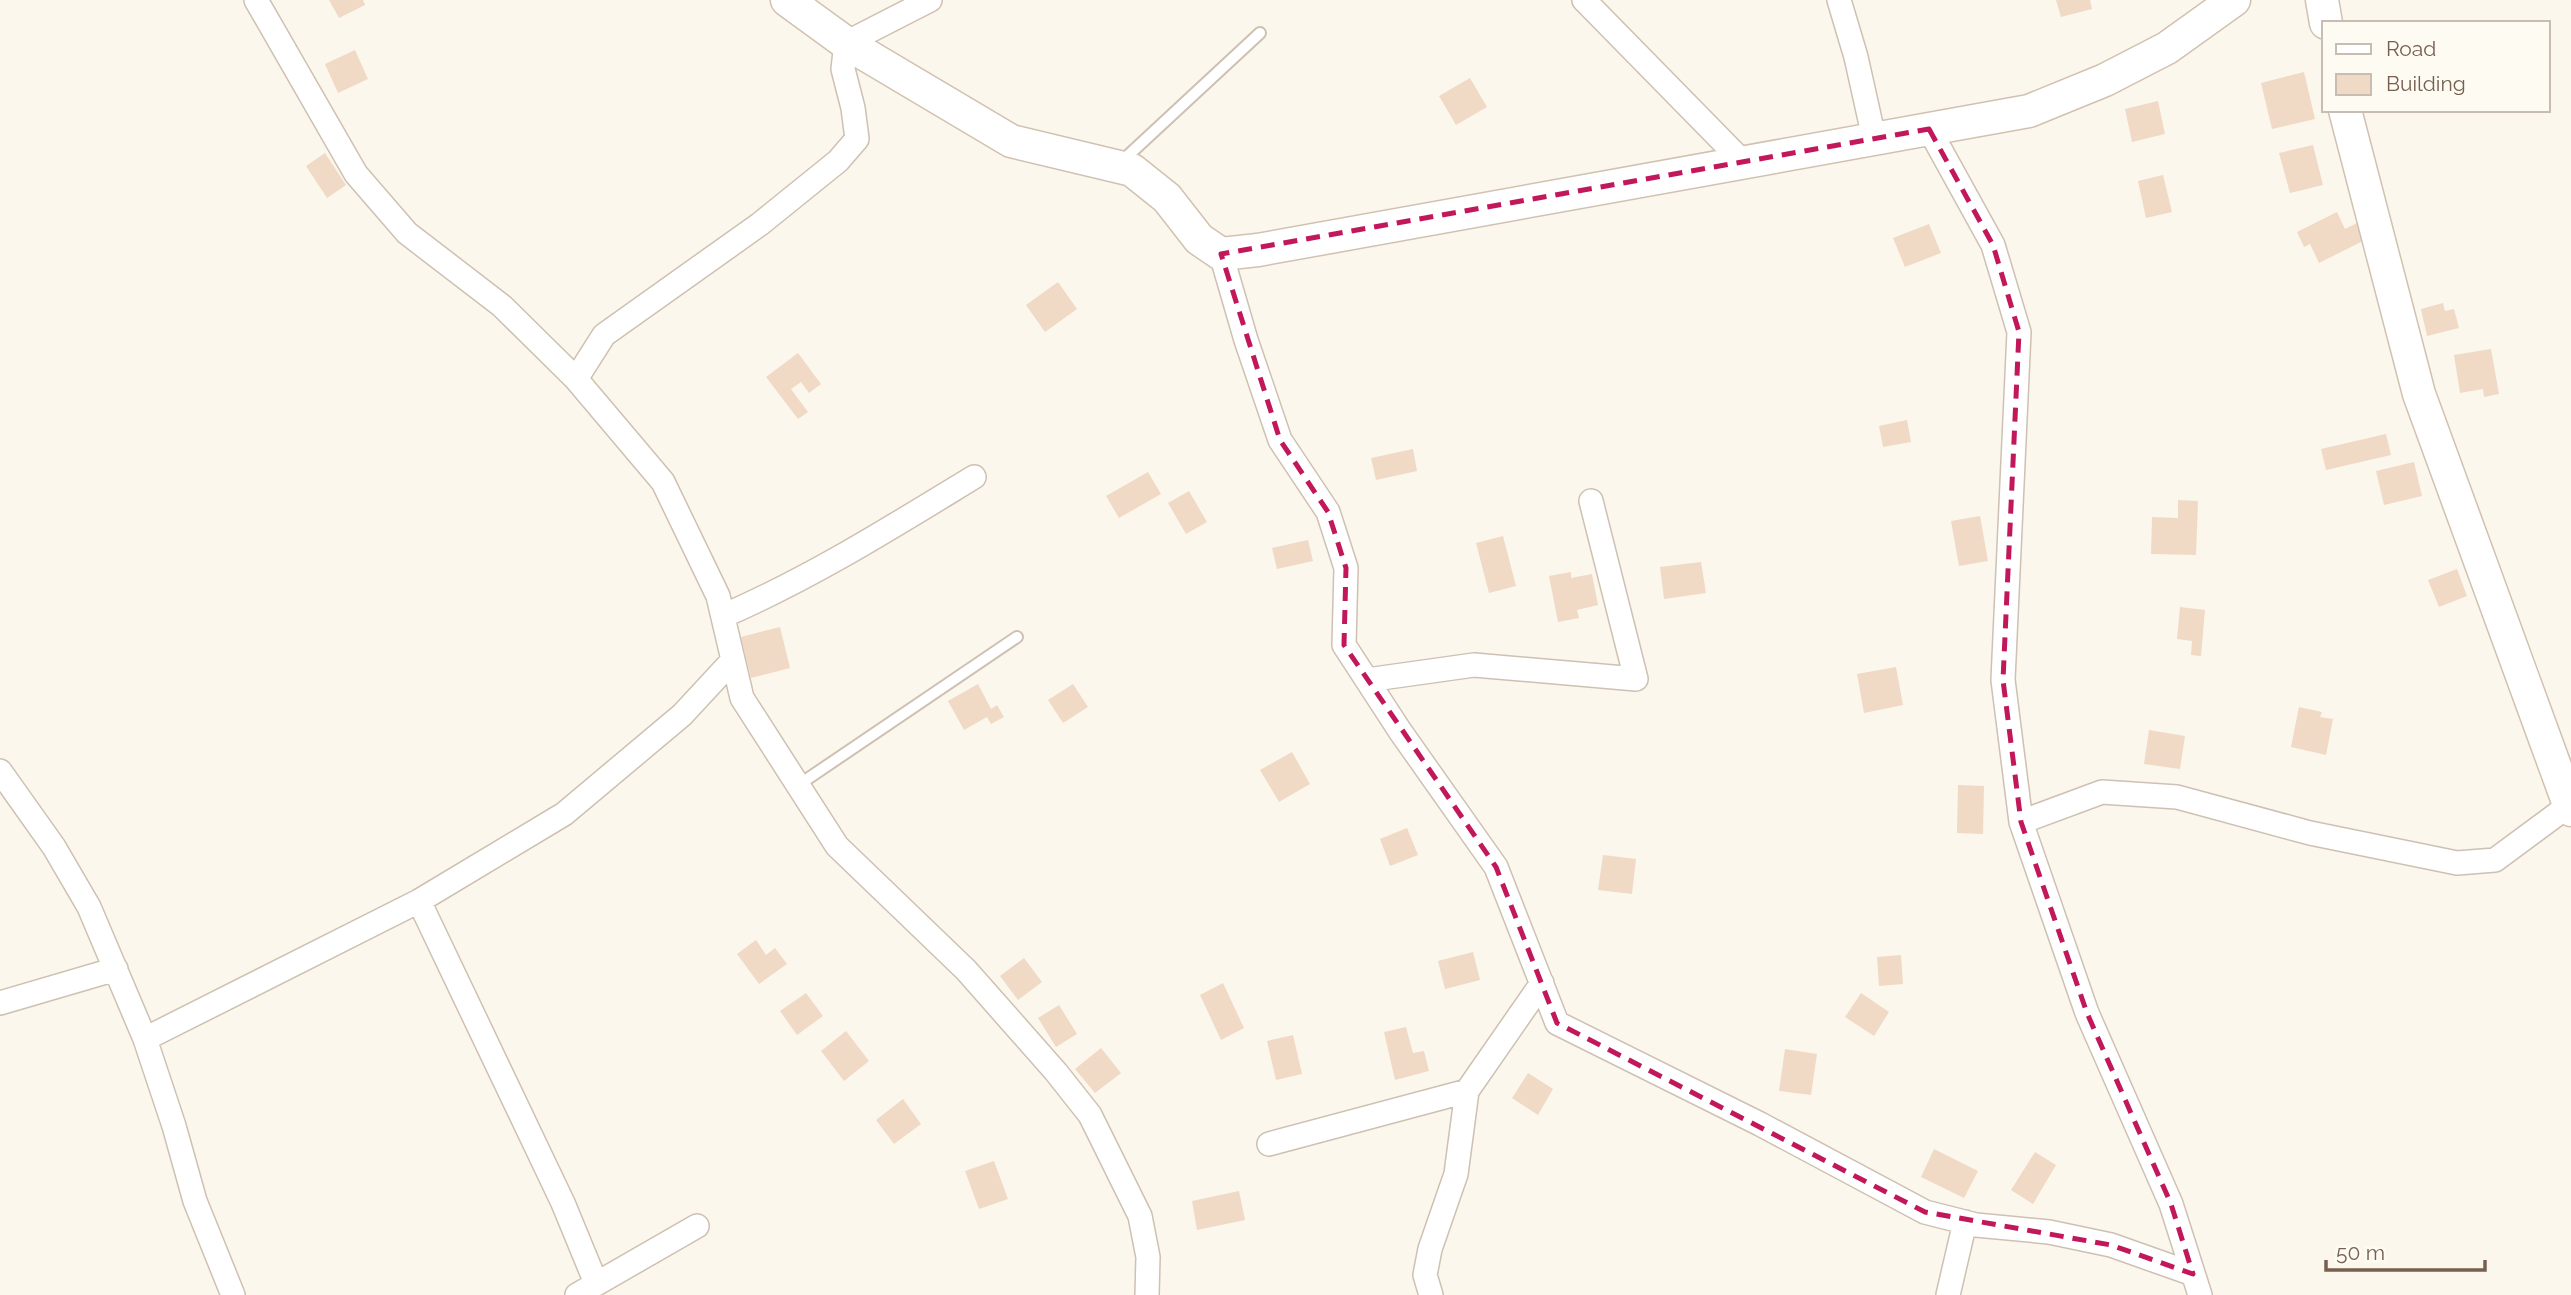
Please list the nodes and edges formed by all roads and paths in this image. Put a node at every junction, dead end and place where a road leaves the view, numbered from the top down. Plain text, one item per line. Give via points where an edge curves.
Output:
1 (256, 0) edge
2 (787, 0) edge
3 (930, 0) edge
4 (1584, 0) edge
5 (1839, 0) edge
6 (2234, 0) edge
7 (2322, 0) edge
8 (2326, 21) edge
9 (1260, 33) dead end
10 (846, 43) junction
11 (2346, 112) edge
12 (1929, 129) junction
13 (1874, 138) junction
14 (1742, 161) junction
15 (1116, 166) junction
16 (1221, 254) junction
17 (576, 379) junction
18 (974, 477) dead end
19 (1591, 501) dead end
20 (723, 615) junction
21 (1017, 637) dead end
22 (733, 660) junction
23 (1367, 680) junction
24 (0, 771) edge
25 (797, 786) junction
26 (2569, 808) edge
27 (2021, 822) junction
28 (419, 901) junction
29 (116, 969) junction
30 (1542, 982) junction
31 (0, 1003) edge
32 (145, 1039) junction
33 (1466, 1091) junction
34 (1269, 1144) dead end
35 (1965, 1222) junction
36 (697, 1226) dead end
37 (2197, 1285) edge
38 (586, 1289) edge
39 (233, 1295) edge
40 (1147, 1295) edge
41 (1431, 1295) edge
42 (1948, 1295) edge

1 - 17 street via 356,174 407,233 502,306
2 - 10 street
3 - 10 street
4 - 14 street
5 - 13 street
6 - 12 street via 2167,48 2105,80 2029,111
7 - 8 street
9 - 15 lane
10 - 15 street via 1011,141
10 - 17 street via 843,69 857,139 838,161 760,224 604,335
11 - 26 street via 2419,394
12 - 13 street
12 - 27 street via 1993,245 2019,332 2003,680
13 - 14 street
14 - 16 street
15 - 16 street via 1132,170 1167,198 1199,239
16 - 23 street via 1280,440 1328,512 1346,568 1344,645
17 - 20 street via 663,482
18 - 20 street via 856,550
19 - 23 street via 1636,679 1474,665
20 - 22 street
21 - 25 lane
22 - 25 street via 742,698
22 - 28 street via 682,716 564,814
23 - 30 street via 1496,867
24 - 29 street via 54,847 89,907
25 - 40 street via 837,846 966,970 1090,1115 1140,1216
26 - 27 street via 2495,860 2457,863 2310,833 2177,797 2102,792
27 - 37 street via 2087,1013 2171,1204
28 - 32 street
28 - 38 street via 563,1203
29 - 31 street
29 - 32 street
30 - 33 street
30 - 35 street via 1558,1024 1925,1212
32 - 39 street via 195,1201
33 - 34 street
33 - 41 street via 1457,1174 1425,1276
35 - 37 street via 2111,1245
35 - 42 street
36 - 38 street

